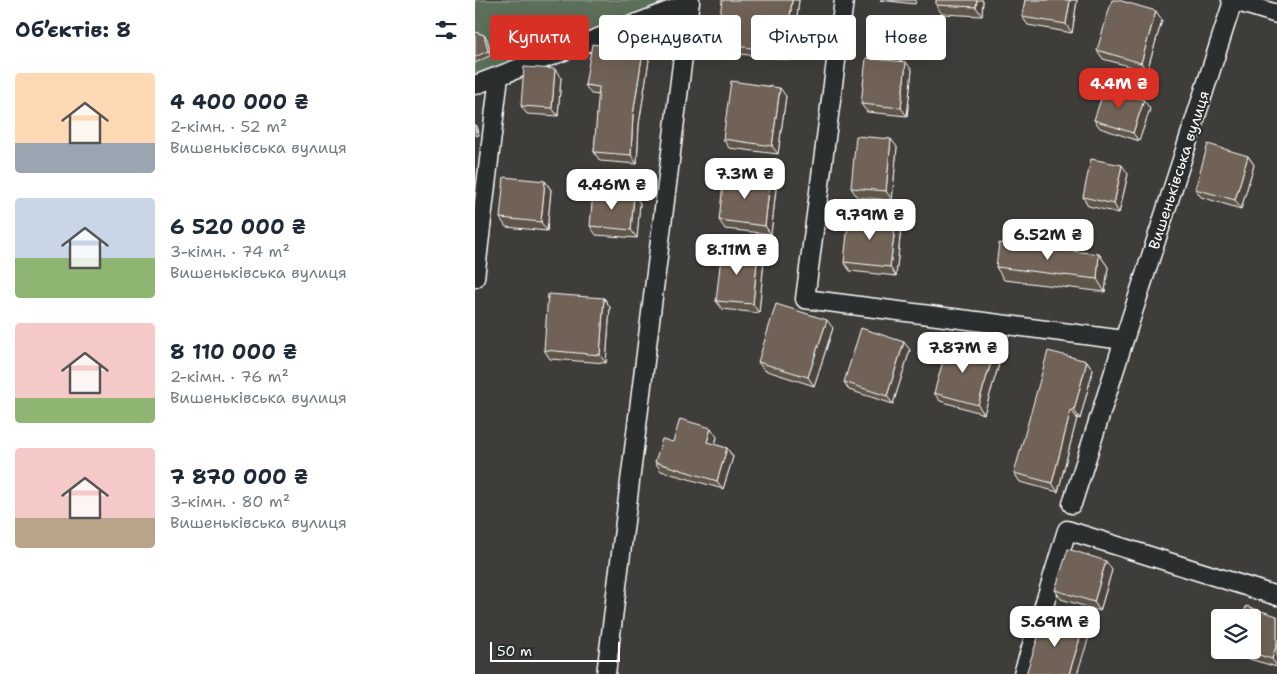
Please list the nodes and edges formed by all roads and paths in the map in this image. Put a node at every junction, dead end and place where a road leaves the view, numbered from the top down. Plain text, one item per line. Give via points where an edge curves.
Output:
1 (844, 0) edge
2 (1232, 0) edge
3 (690, 1) edge
4 (1277, 14) edge
5 (499, 76) junction
6 (475, 85) edge
7 (475, 278) edge
8 (1125, 340) junction
9 (1072, 504) dead end
10 (1277, 596) edge
11 (606, 674) edge
12 (1023, 674) edge

1 - 8 street via 805,299
2 - 4 street
2 - 8 street, Вишеньківська вулиця
3 - 5 street
3 - 11 street
5 - 6 street
5 - 7 street
8 - 9 street, Вишеньківська вулиця
10 - 12 street via 1067,530

